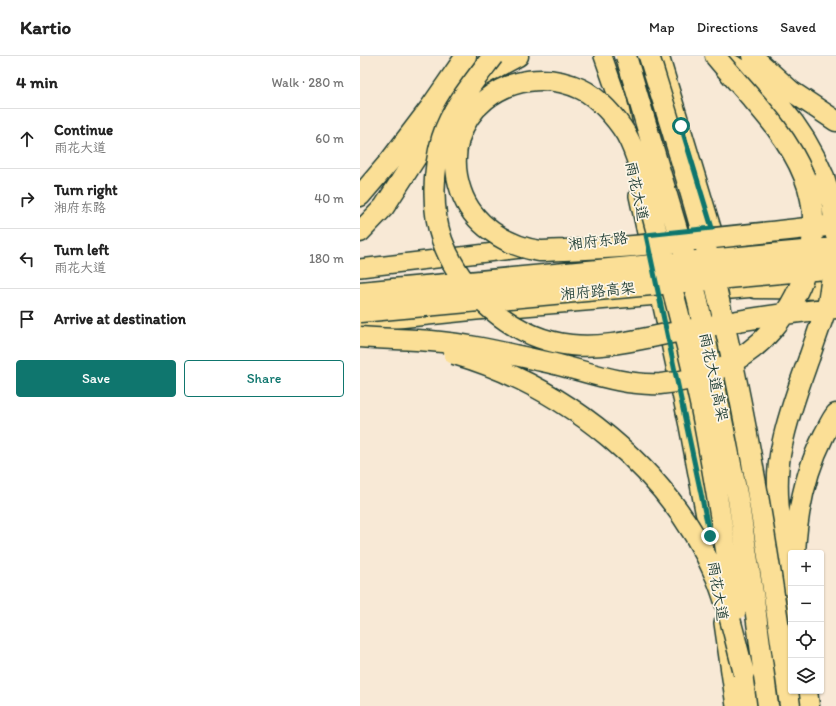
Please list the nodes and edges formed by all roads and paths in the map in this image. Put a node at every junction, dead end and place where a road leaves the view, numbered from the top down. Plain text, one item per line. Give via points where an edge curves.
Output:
1 (466, 56) edge
2 (493, 56) edge
3 (518, 56) edge
4 (603, 56) edge
5 (626, 56) edge
6 (649, 56) edge
7 (660, 56) edge
8 (715, 56) edge
9 (752, 56) edge
10 (836, 120) edge
11 (360, 196) edge
12 (836, 224) edge
13 (712, 228) junction
14 (360, 232) edge
15 (646, 235) junction
16 (836, 236) edge
17 (836, 248) edge
18 (360, 268) edge
19 (836, 268) edge
20 (836, 280) edge
21 (754, 288) junction
22 (836, 289) edge
23 (725, 291) junction
24 (360, 292) edge
25 (660, 296) junction
26 (836, 308) edge
27 (360, 312) edge
28 (360, 323) edge
29 (360, 337) edge
30 (398, 340) junction
31 (836, 414) edge
32 (795, 550) edge
33 (790, 586) edge
34 (788, 622) edge
35 (744, 673) junction
36 (798, 694) edge
37 (807, 694) edge
38 (735, 706) edge
39 (748, 706) edge
40 (768, 706) edge
41 (790, 706) edge
42 (800, 706) edge
43 (809, 706) edge

1 - 11 highway via 426,114
2 - 26 highway, bridge via 466,91 443,136 436,162 435,192 442,240 472,291 492,311 516,327 542,339 570,346 602,346 736,320
3 - 14 highway, bridge via 497,67 473,87 447,115 384,207
4 - 15 main road, 雨花大道 via 618,98
5 - 40 highway, 雨花大道高架, bridge via 700,312 738,500
6 - 41 highway, 雨花大道高架, bridge via 712,271 764,524
7 - 13 main road
8 - 16 highway, bridge via 734,65 760,84 784,110 806,141 816,158 832,203
8 - 30 highway, bridge via 786,141 804,176 811,197 813,243 809,262 790,303 772,330 759,342 722,368 688,380 658,384 626,382 544,361 464,345
9 - 10 highway via 791,91
12 - 13 main road, 湘府东路
12 - 35 highway, bridge via 668,242 660,243 653,244 541,251 508,242 490,231 472,213 461,191 455,163 459,137 468,118 482,100 505,86 531,80 557,80 583,89 598,100 626,134 660,243 700,403 736,610
13 - 15 main road, 湘府东路
13 - 23 main road
15 - 18 main road, 湘府东路
15 - 25 main road, 雨花大道
16 - 33 highway, bridge via 828,303 781,446 778,502
17 - 24 highway, 湘府路高架, bridge
19 - 27 highway, 湘府路高架, bridge
20 - 21 main road
21 - 22 highway
21 - 23 main road
23 - 25 main road
23 - 34 main road via 757,435
25 - 28 main road
25 - 38 main road, 雨花大道 via 710,536
29 - 30 highway, bridge
30 - 35 highway, bridge via 473,360 513,377 552,397 627,454 654,480 676,508 700,546 716,578
31 - 32 highway via 816,451 802,493 796,520
35 - 39 highway
36 - 42 main road
37 - 43 highway

